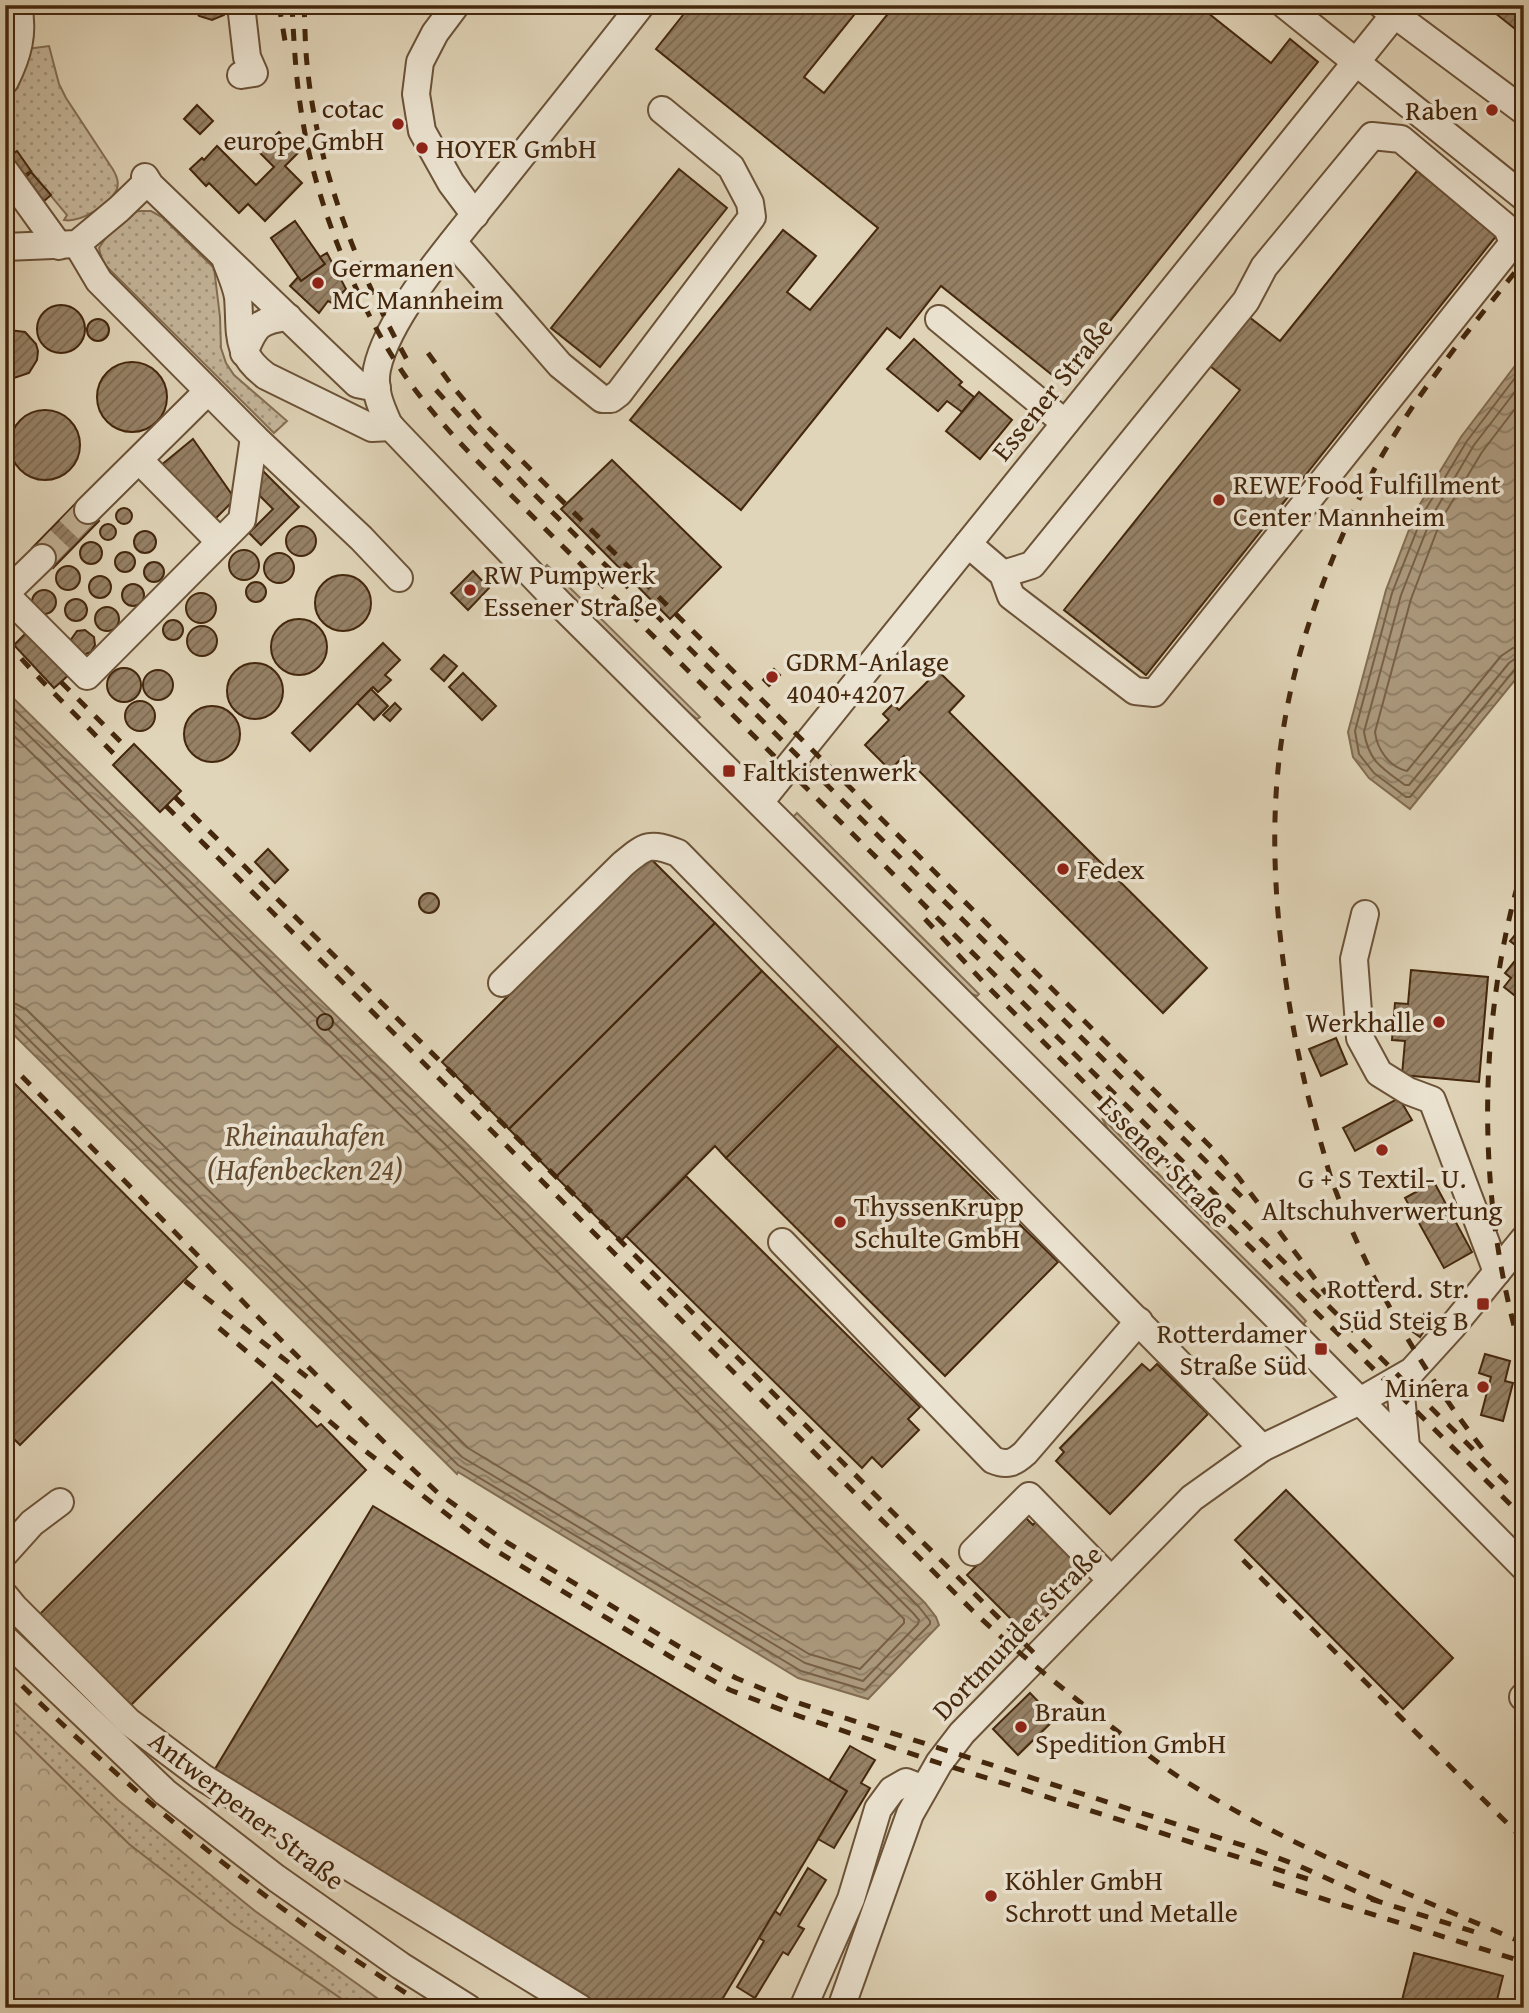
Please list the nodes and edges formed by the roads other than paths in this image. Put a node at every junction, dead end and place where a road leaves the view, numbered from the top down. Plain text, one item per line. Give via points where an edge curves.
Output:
1 (18, 5) edge
2 (241, 5) edge
3 (456, 5) edge
4 (641, 5) edge
5 (1285, 5) edge
6 (1388, 10) edge
7 (1356, 61) junction
8 (242, 75) dead end
9 (5, 80) edge
10 (662, 110) dead end
11 (1524, 111) edge
12 (5, 171) edge
13 (1524, 197) edge
14 (475, 215) junction
15 (453, 242) junction
16 (68, 245) junction
17 (5, 247) edge
18 (225, 258) junction
19 (288, 317) junction
20 (939, 319) dead end
21 (244, 353) junction
22 (377, 388) junction
23 (208, 391) junction
24 (1065, 424) junction
25 (390, 426) junction
26 (254, 437) junction
27 (139, 460) junction
28 (88, 510) tunnel mouth
29 (220, 542) junction
30 (968, 544) junction
31 (42, 558) tunnel mouth
32 (1003, 574) junction
33 (399, 578) dead end
34 (760, 802) junction
35 (1365, 914) dead end
36 (502, 983) dead end
37 (1524, 1239) edge
38 (782, 1242) dead end
39 (1497, 1272) junction
40 (1139, 1321) junction
41 (1402, 1378) junction
42 (1360, 1401) junction
43 (1406, 1447) junction
44 (1262, 1448) junction
45 (60, 1502) dead end
46 (973, 1552) dead end
47 (5, 1553) edge
48 (1524, 1567) edge
49 (1111, 1580) junction
50 (5, 1596) edge
51 (5, 1639) edge
52 (924, 1789) junction
53 (468, 2008) edge
54 (580, 2008) edge
55 (803, 2008) edge
56 (841, 2008) edge

1 - 9 street via 21,23 16,59
2 - 8 street via 247,57 254,73
3 - 14 street via 420,62 416,93 422,131
4 - 14 street
5 - 7 street
6 - 7 street, Essener Straße
6 - 11 street
7 - 13 street
7 - 24 street, Essener Straße
10 - 15 street via 732,167 752,217 611,399 602,399 560,365
12 - 16 street
14 - 15 street
15 - 22 street via 391,332 376,372
16 - 17 street
16 - 18 street via 119,209 146,180
16 - 23 street
18 - 19 street
18 - 21 street via 237,294
19 - 21 street via 268,319 253,332
19 - 22 street via 357,384
20 - 24 street
21 - 25 street via 266,376 372,428
22 - 25 street via 377,399
23 - 26 street
23 - 27 street
24 - 30 street, Essener Straße
25 - 34 street, Essener Straße via 560,604
26 - 29 street via 242,520
26 - 33 street
27 - 28 street
27 - 29 street
29 - 31 street via 87,676 5,594
30 - 32 street
30 - 34 street, Essener Straße
32 - 32 street via 1032,565 1246,301 1264,267 1372,136 1401,139 1507,228 1513,243 1154,693 1135,691 1012,596
34 - 42 street, Essener Straße
35 - 39 street via 1354,958 1360,1038 1379,1073 1433,1100
36 - 40 street via 639,850 652,845 678,853
37 - 39 street, Dortmunder Straße
38 - 40 street via 993,1460 1004,1464 1025,1453
39 - 41 street, Dortmunder Straße via 1423,1362
40 - 44 street
41 - 42 street, Dortmunder Straße
41 - 43 street
42 - 43 street, Essener Straße
42 - 44 street, Dortmunder Straße
43 - 48 street, Essener Straße
44 - 49 street, Dortmunder Straße via 1192,1497
45 - 47 street via 32,1523
46 - 49 street via 1029,1496
49 - 52 street, Dortmunder Straße via 962,1734
50 - 54 street via 130,1722 202,1777
51 - 53 street, Antwerpener Straße via 165,1792 276,1878
52 - 55 street via 906,1782 892,1790 878,1809 851,1899
52 - 56 street, Dortmunder Straße

